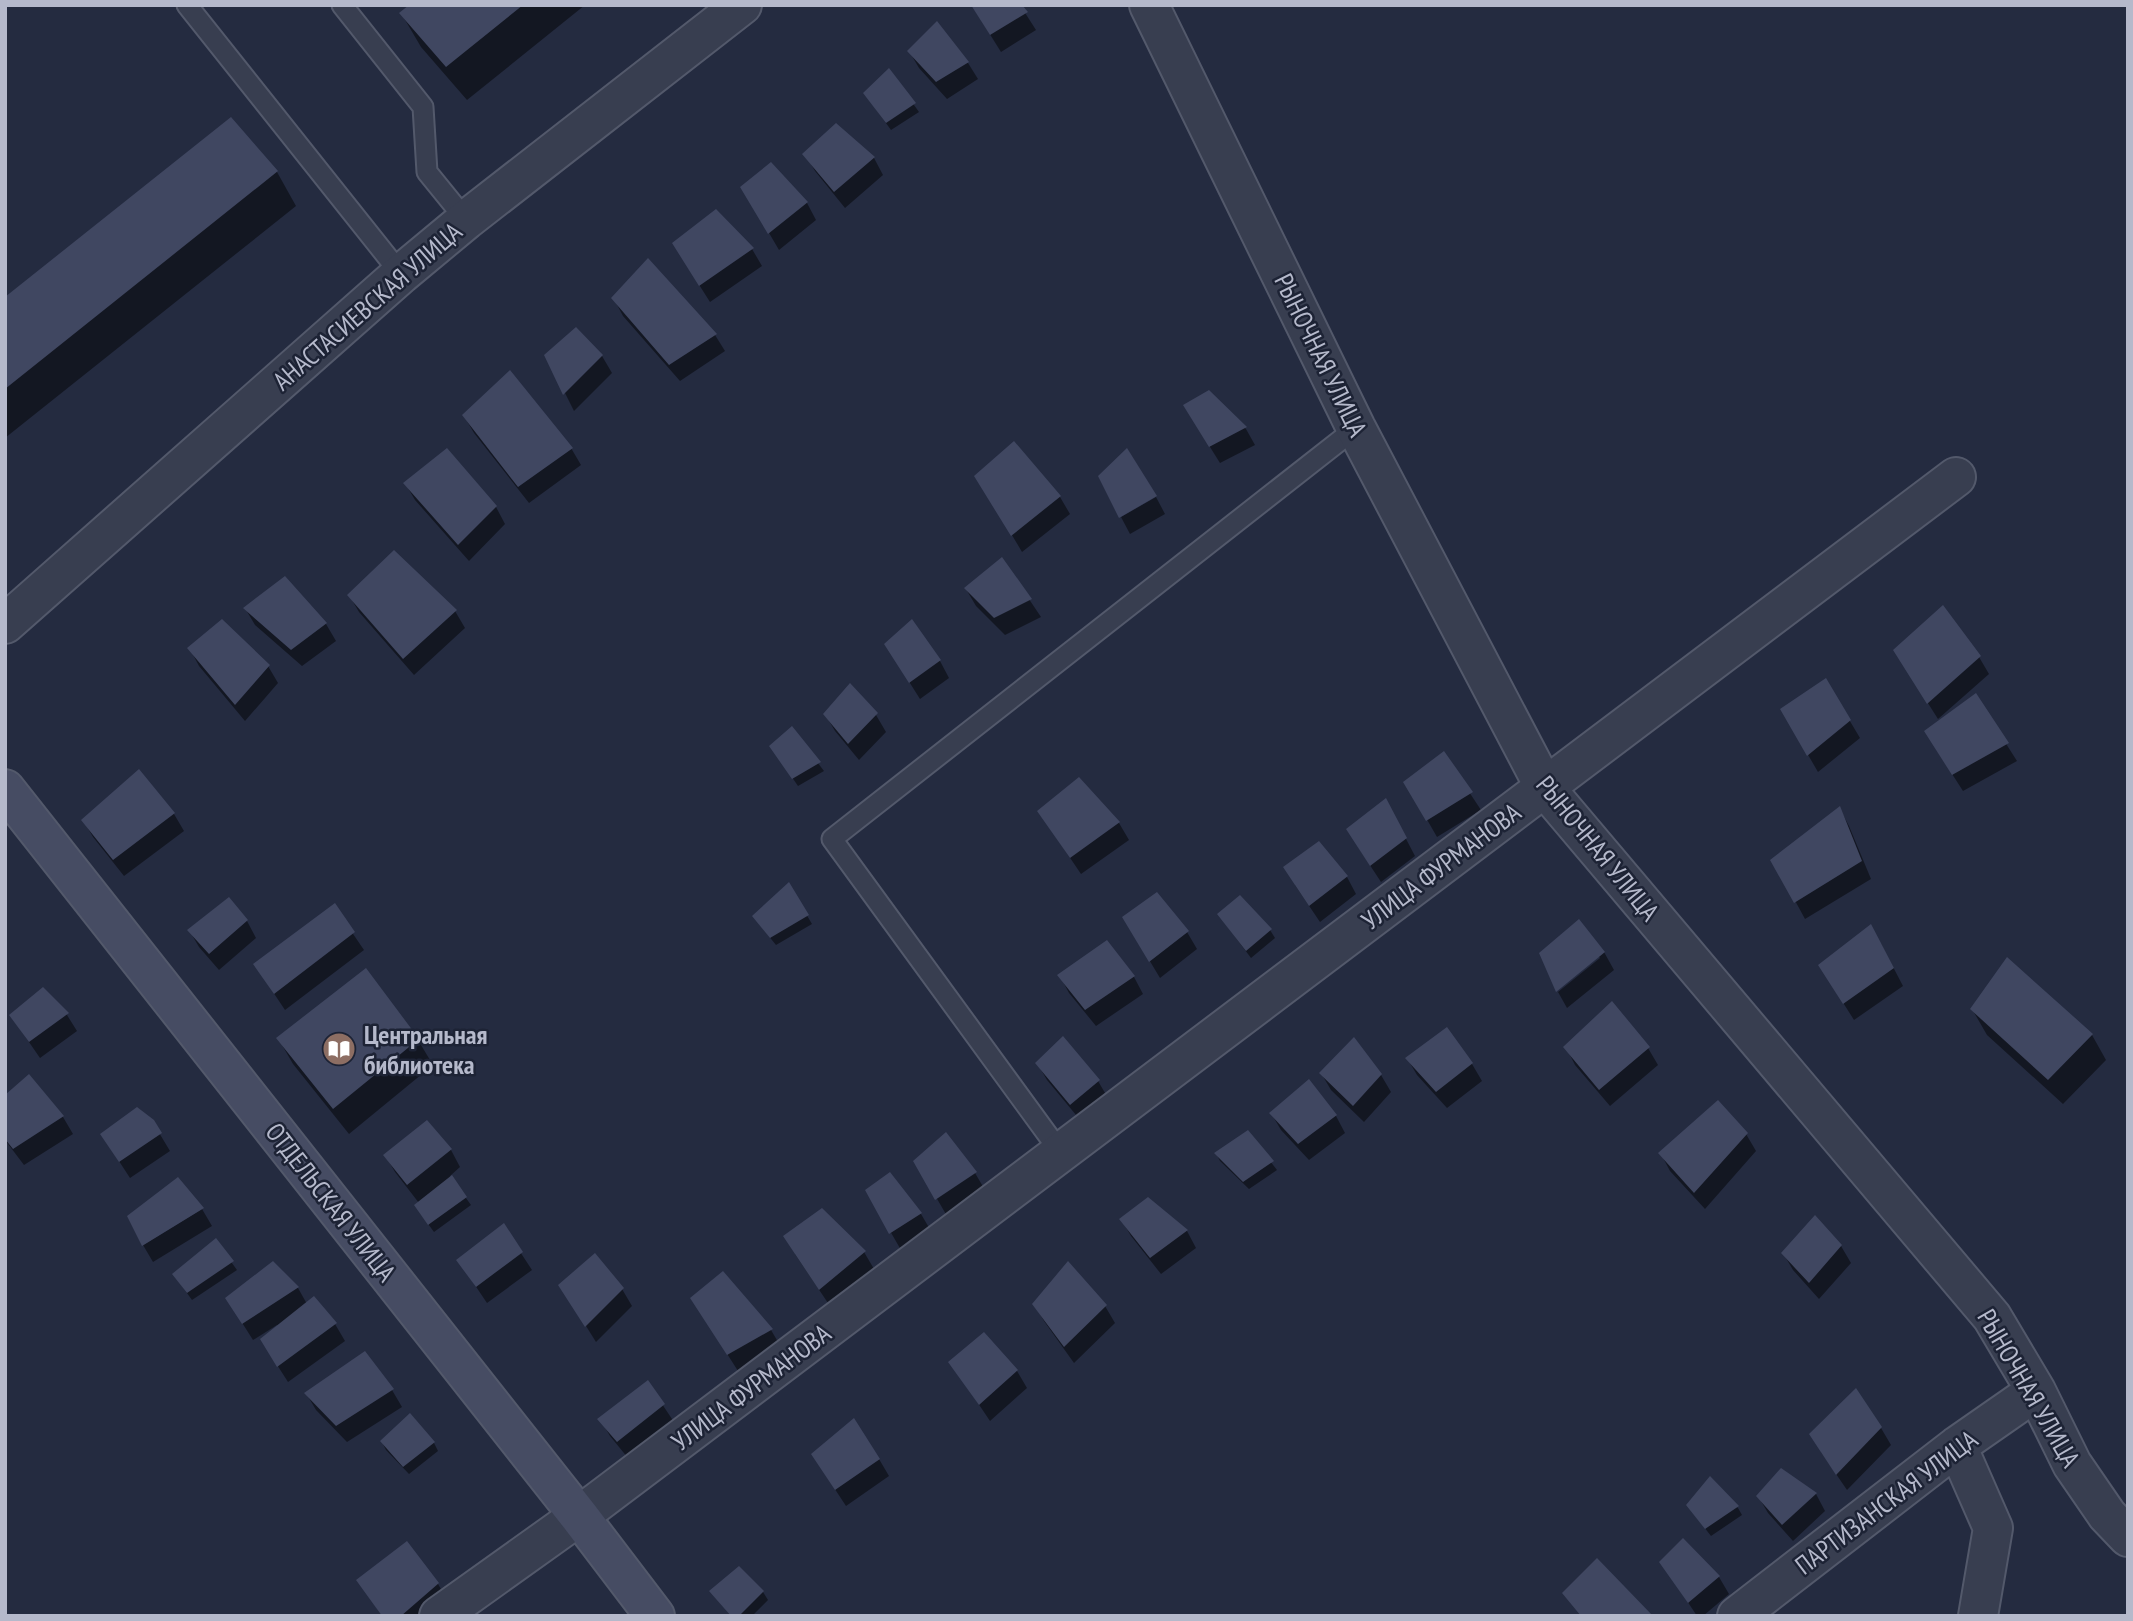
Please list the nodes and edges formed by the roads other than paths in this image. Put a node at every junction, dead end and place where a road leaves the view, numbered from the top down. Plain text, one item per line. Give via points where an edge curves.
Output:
1 (187, 5) edge
2 (342, 5) edge
3 (742, 5) edge
4 (1149, 5) edge
5 (466, 220) junction
6 (401, 274) junction
7 (1356, 428) junction
8 (1956, 477) dead end
9 (5, 624) edge
10 (1545, 788) junction
11 (5, 789) edge
12 (1060, 1153) junction
13 (2036, 1391) junction
14 (1957, 1446) junction
15 (579, 1516) junction
16 (2128, 1537) edge
17 (439, 1616) edge
18 (655, 1616) edge
19 (1737, 1616) edge
20 (1978, 1616) edge

1 - 6 lane
2 - 5 lane via 423,107 427,173
3 - 5 street, АНАСТАСИЕВСКАЯ УЛИЦА
4 - 7 street, РЫНОЧНАЯ УЛИЦА
5 - 6 street, АНАСТАСИЕВСКАЯ УЛИЦА
6 - 9 street, АНАСТАСИЕВСКАЯ УЛИЦА
7 - 10 street, РЫНОЧНАЯ УЛИЦА
7 - 12 lane via 832,839
8 - 10 street, УЛИЦА ФУРМАНОВА
10 - 12 street, УЛИЦА ФУРМАНОВА
10 - 13 street, РЫНОЧНАЯ УЛИЦА via 1992,1317
11 - 15 street, ОТДЕЛЬСКАЯ УЛИЦА
12 - 15 street, УЛИЦА ФУРМАНОВА
13 - 14 street, ПАРТИЗАНСКАЯ УЛИЦА
13 - 16 street, РЫНОЧНАЯ УЛИЦА via 2072,1464
14 - 19 street, ПАРТИЗАНСКАЯ УЛИЦА
14 - 20 street via 1993,1528
15 - 17 street, УЛИЦА ФУРМАНОВА
15 - 18 street, ОТДЕЛЬСКАЯ УЛИЦА

